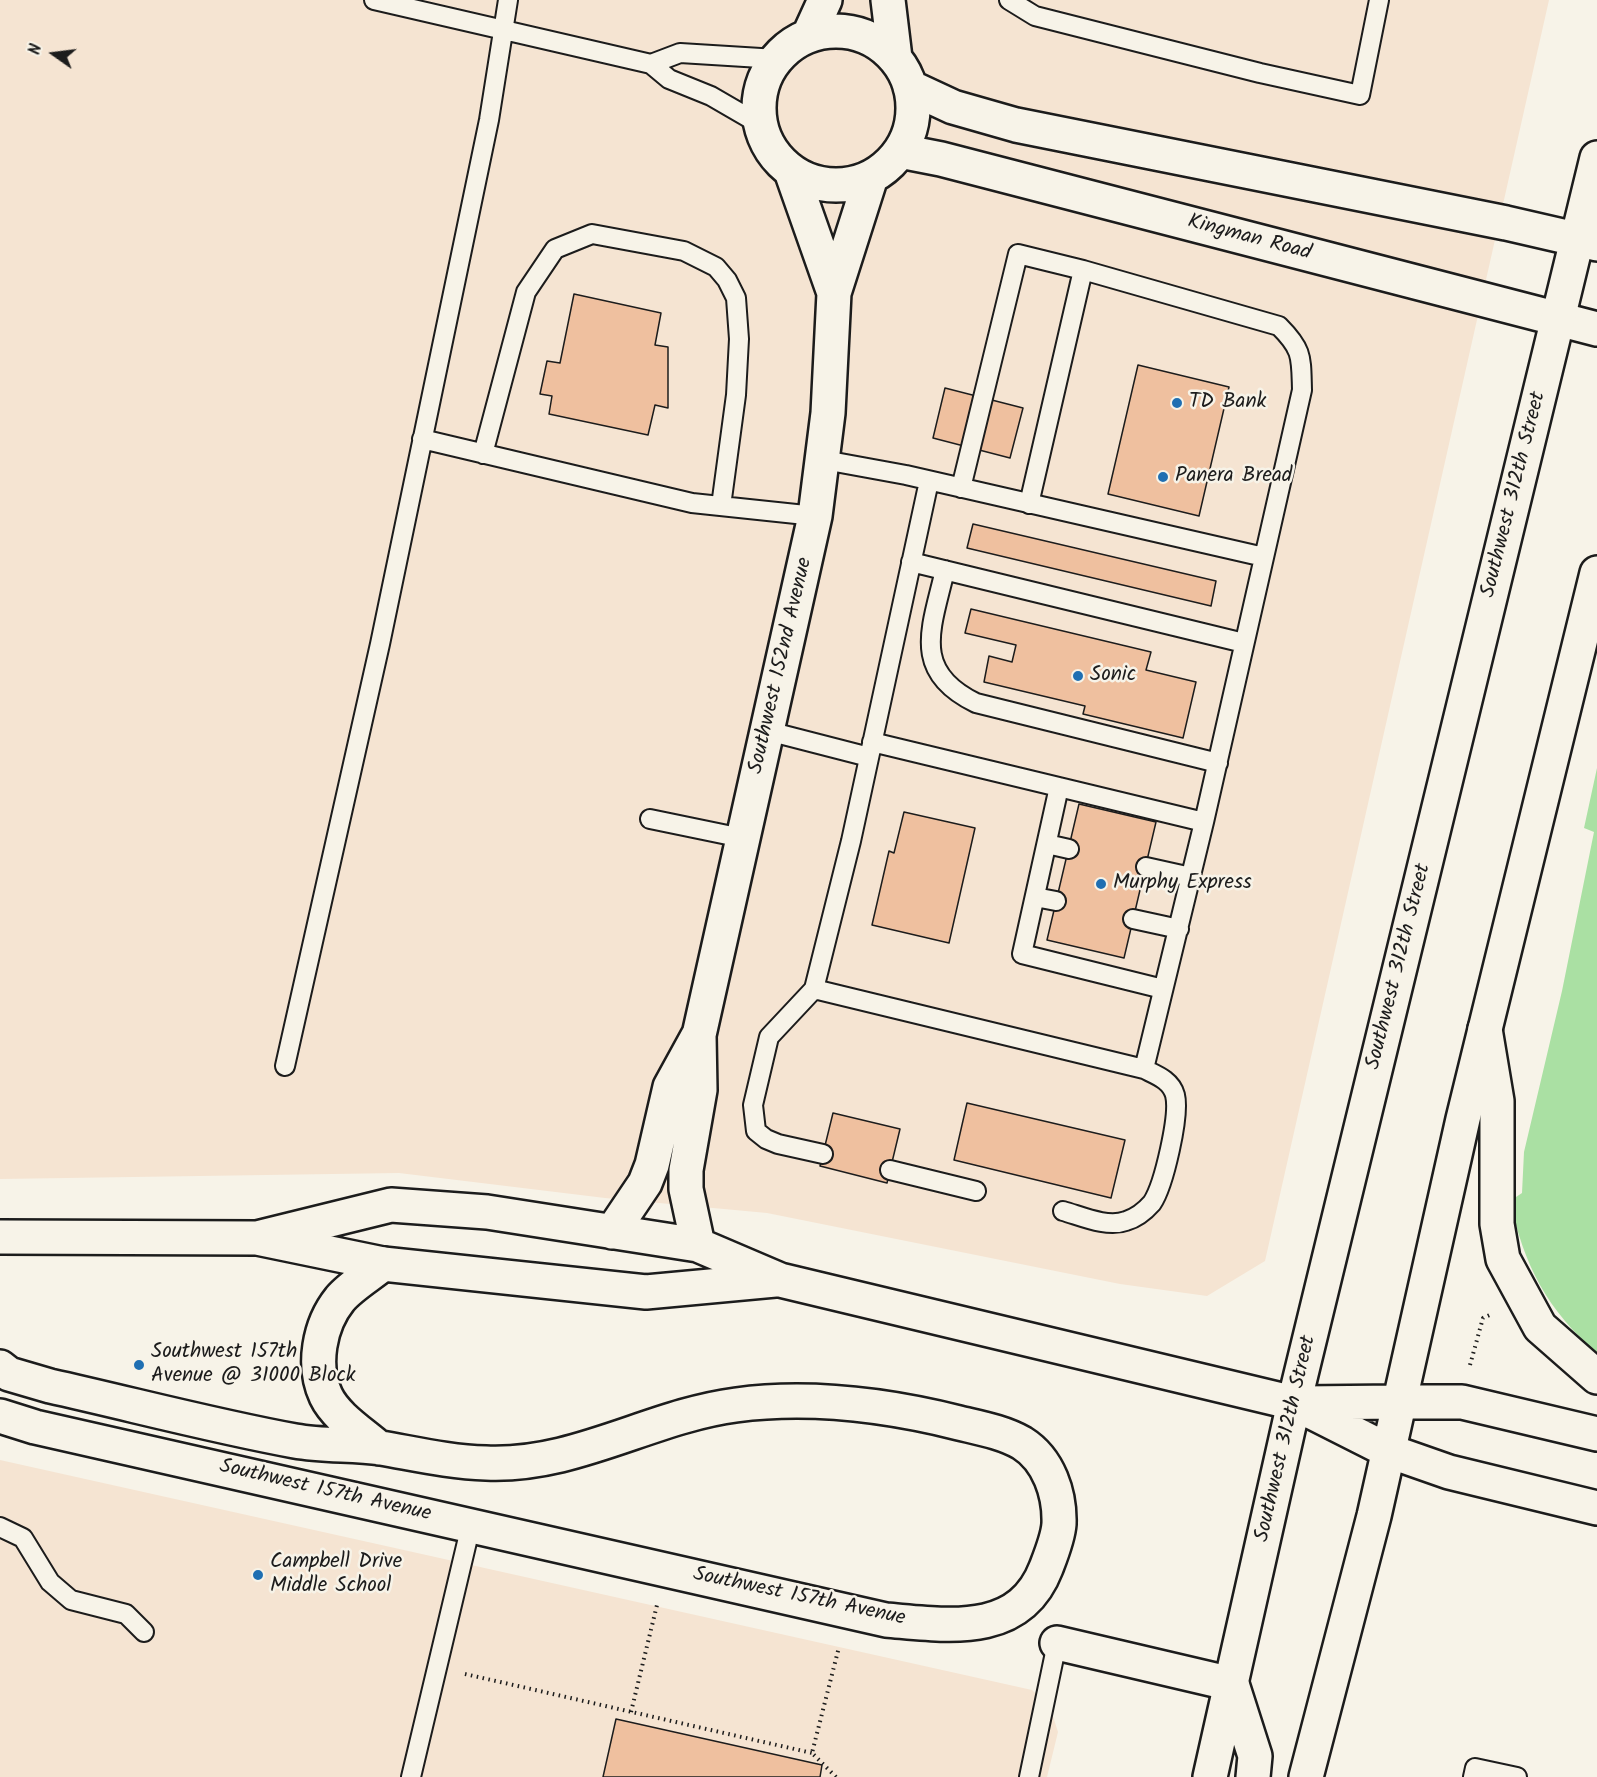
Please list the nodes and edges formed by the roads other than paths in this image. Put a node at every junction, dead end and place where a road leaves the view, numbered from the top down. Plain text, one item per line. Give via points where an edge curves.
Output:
1 (374, 0) edge
2 (508, 0) edge
3 (825, 0) edge
4 (888, 0) edge
5 (1010, 0) edge
6 (1379, 0) edge
7 (502, 30) junction
8 (809, 35) junction
9 (777, 58) junction
10 (895, 58) junction
11 (651, 64) junction
12 (910, 87) junction
13 (761, 125) junction
14 (900, 151) junction
15 (1597, 158) edge
16 (791, 171) junction
17 (871, 177) junction
18 (1588, 242) edge
19 (1083, 270) junction
20 (834, 293) junction
21 (1559, 320) junction
22 (1597, 329) edge
23 (422, 439) junction
24 (483, 454) junction
25 (824, 460) junction
26 (929, 481) junction
27 (961, 488) junction
28 (1029, 504) junction
29 (721, 506) junction
30 (815, 516) junction
31 (1264, 557) junction
32 (911, 562) junction
33 (945, 570) junction
34 (1597, 573) edge
35 (1244, 643) junction
36 (768, 731) junction
37 (871, 750) junction
38 (1218, 763) junction
39 (1059, 788) junction
40 (650, 819) dead end
41 (1204, 822) junction
42 (742, 838) junction
43 (1047, 844) junction
44 (1069, 849) dead end
45 (1146, 867) dead end
46 (1191, 877) junction
47 (1035, 897) junction
48 (1056, 901) dead end
49 (1133, 919) dead end
50 (1179, 929) junction
51 (814, 989) junction
52 (1163, 989) junction
53 (1485, 1029) junction
54 (699, 1035) junction
55 (285, 1066) dead end
56 (1144, 1069) junction
57 (823, 1154) dead end
58 (890, 1170) dead end
59 (976, 1191) dead end
60 (1062, 1211) dead end
61 (612, 1232) junction
62 (0, 1237) edge
63 (257, 1238) junction
64 (698, 1245) junction
65 (383, 1264) junction
66 (780, 1280) junction
67 (0, 1366) edge
68 (1597, 1377) edge
69 (1398, 1402) junction
70 (1294, 1403) junction
71 (0, 1416) edge
72 (1597, 1434) edge
73 (379, 1448) junction
74 (1389, 1451) junction
75 (1597, 1508) edge
76 (471, 1526) junction
77 (0, 1527) edge
78 (144, 1632) dead end
79 (1057, 1643) joint
80 (1232, 1684) junction
81 (411, 1777) edge
82 (1029, 1777) edge
83 (1210, 1777) edge
84 (1252, 1777) edge
85 (1306, 1777) edge
86 (1473, 1777) edge
87 (1517, 1777) edge

1 - 7 lane
2 - 7 lane
3 - 8 main road
4 - 10 main road
5 - 6 lane via 1035,16 1360,95
7 - 11 lane
7 - 23 lane via 489,120
8 - 9 main road
8 - 10 main road via 828,31 864,36
9 - 11 lane via 680,53
9 - 13 main road via 759,101
10 - 12 main road
11 - 13 lane via 669,79 711,96
12 - 14 main road via 910,131
12 - 18 main road via 953,107 1016,125
13 - 16 main road via 777,159
14 - 17 main road
14 - 21 main road, Kingman Road
15 - 18 main road, Southwest 312th Street
16 - 17 main road via 830,185 851,184
16 - 20 main road, Southwest 152nd Avenue
17 - 20 main road, Southwest 152nd Avenue
18 - 21 main road, Southwest 312th Street
19 - 27 lane via 1018,254
19 - 28 lane
19 - 31 lane via 1279,326 1297,344 1302,390
20 - 25 main road, Southwest 152nd Avenue
21 - 22 main road, Kingman Road
21 - 70 main road, Southwest 312th Street
23 - 24 lane
23 - 55 lane
24 - 29 lane via 692,504
24 - 29 lane via 526,292 555,249 592,234 684,251 716,267 736,298 736,395
25 - 26 lane
25 - 30 main road, Southwest 152nd Avenue
26 - 27 lane
26 - 32 lane
27 - 28 lane
28 - 31 lane
29 - 30 lane
30 - 36 main road, Southwest 152nd Avenue
31 - 35 lane
32 - 33 lane
32 - 37 lane
33 - 35 lane
33 - 38 lane via 930,648 934,666 959,695 976,703
34 - 53 main road
35 - 38 lane
36 - 37 lane
36 - 42 main road, Southwest 152nd Avenue
37 - 39 lane
37 - 51 lane
38 - 41 lane
39 - 41 lane
39 - 43 lane
40 - 42 lane
41 - 46 lane
42 - 54 main road, Southwest 152nd Avenue
43 - 44 lane
43 - 47 lane
45 - 46 lane
46 - 50 lane
47 - 48 lane
47 - 52 lane via 1022,954
49 - 50 lane
50 - 52 lane
51 - 56 lane
51 - 57 lane via 769,1037 753,1119 756,1131 765,1139
52 - 56 lane
53 - 68 main road via 1497,1101 1497,1224 1503,1259 1540,1327
53 - 69 main road
54 - 61 main road, Southwest 152nd Avenue via 670,1087 645,1183
54 - 64 main road, Southwest 152nd Avenue via 700,1090 686,1170 686,1189
56 - 60 lane via 1167,1081 1175,1094 1176,1113 1155,1197 1139,1216 1124,1222 1109,1223
58 - 59 lane
61 - 63 main road via 487,1212 391,1205
61 - 64 main road
62 - 63 main road
63 - 65 main road
64 - 66 main road
65 - 66 main road via 645,1292
65 - 73 main road via 340,1300 322,1335 317,1366 327,1397
66 - 70 main road
67 - 73 main road, Southwest 157th Avenue via 9,1374 50,1386 298,1442
69 - 70 main road
69 - 72 main road via 1462,1402
69 - 74 main road
70 - 74 main road
70 - 80 main road, Southwest 312th Street
71 - 76 main road, Southwest 157th Avenue
73 - 76 main road, Southwest 157th Avenue via 461,1461 527,1461 576,1453 734,1405 821,1401 868,1405 994,1431 1024,1444 1046,1466 1058,1497 1059,1527 1040,1584 1023,1605 1000,1618 972,1624 933,1624 886,1620
74 - 75 main road via 1449,1472
74 - 85 main road
76 - 81 lane
77 - 78 lane via 23,1538 50,1581 71,1600 126,1614
79 - 80 main road
79 - 82 lane
80 - 83 main road, Southwest 312th Street
80 - 84 main road via 1255,1756
86 - 87 lane via 1475,1768

